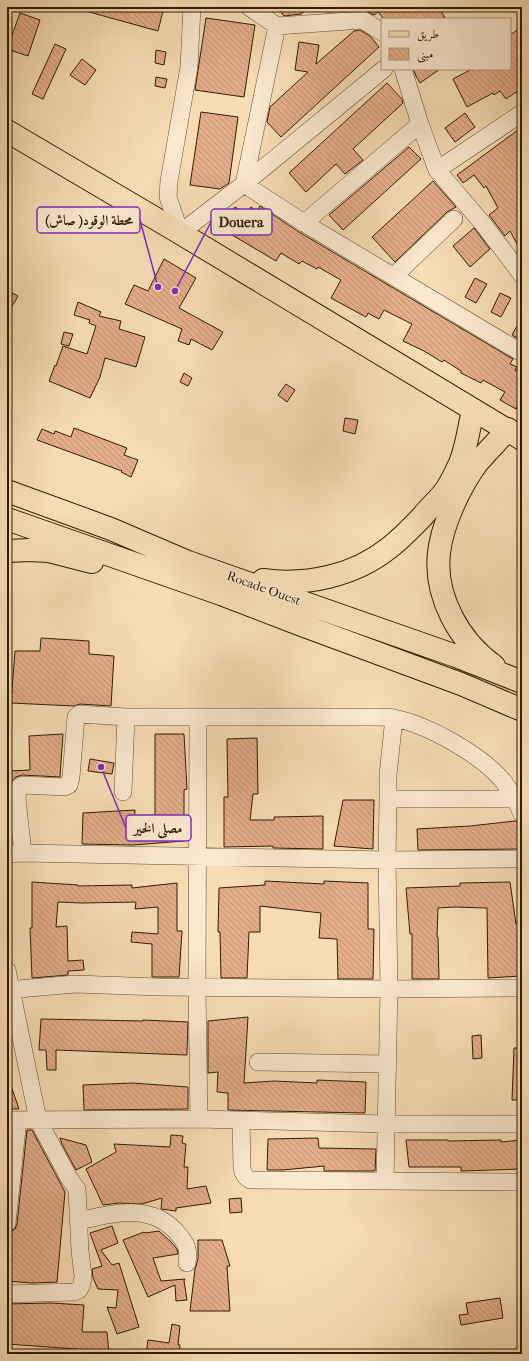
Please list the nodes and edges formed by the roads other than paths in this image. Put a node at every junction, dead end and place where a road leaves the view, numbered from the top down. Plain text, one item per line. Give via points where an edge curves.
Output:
1 (192, 7) edge
2 (249, 7) edge
3 (277, 26) junction
4 (381, 31) edge
5 (383, 70) edge
6 (403, 70) edge
7 (522, 113) edge
8 (420, 124) junction
9 (7, 131) edge
10 (437, 170) junction
11 (244, 184) junction
12 (454, 220) dead end
13 (304, 223) junction
14 (180, 233) junction
15 (522, 275) edge
16 (394, 276) junction
17 (522, 354) edge
18 (473, 410) junction
19 (517, 437) edge
20 (7, 491) edge
21 (7, 519) edge
22 (7, 551) edge
23 (230, 576) junction
24 (209, 589) junction
25 (515, 679) edge
26 (522, 710) edge
27 (126, 717) junction
28 (198, 717) junction
29 (394, 718) junction
30 (123, 792) dead end
31 (388, 798) junction
32 (519, 806) edge
33 (15, 853) edge
34 (198, 857) junction
35 (522, 859) edge
36 (387, 860) junction
37 (7, 970) edge
38 (197, 987) junction
39 (522, 988) edge
40 (9, 989) edge
41 (389, 989) junction
42 (258, 1062) dead end
43 (387, 1064) junction
44 (199, 1119) junction
45 (12, 1120) edge
46 (38, 1120) junction
47 (241, 1120) junction
48 (386, 1124) junction
49 (522, 1124) edge
50 (385, 1181) junction
51 (522, 1182) edge
52 (79, 1221) junction
53 (7, 1223) edge
54 (187, 1263) dead end
55 (7, 1294) edge

1 - 14 street via 188,67 168,197
2 - 3 street
3 - 4 street via 363,20
3 - 11 street
5 - 11 street
6 - 8 street
7 - 10 street
8 - 10 street
8 - 13 street
9 - 14 main road
10 - 15 street
11 - 13 street
11 - 14 street
12 - 16 street
13 - 16 street
14 - 18 main road
16 - 17 street
18 - 19 main road
18 - 23 main road via 460,462 443,494 404,535 369,562 347,572 308,581 272,582
19 - 25 main road via 488,452 465,483 443,533 438,571 448,609 455,624 490,663
20 - 23 main road, Rocade Ouest
21 - 24 main road, Rocade Ouest
22 - 24 main road via 48,551
23 - 25 main road, Rocade Ouest
24 - 26 main road, Rocade Ouest via 461,684
27 - 28 street
27 - 30 street
27 - 33 street via 79,714 76,717 69,785 22,785 18,788
28 - 29 street
28 - 34 street
29 - 31 street
29 - 32 street via 438,734 463,748 488,766 505,783
31 - 32 street
31 - 36 street
33 - 34 street
34 - 36 street
34 - 38 street
35 - 36 street
36 - 41 street
37 - 40 street
38 - 40 street via 75,984
38 - 41 street
38 - 44 street
39 - 41 street
40 - 46 street
41 - 43 street
42 - 43 street
43 - 48 street
44 - 46 street
44 - 47 street
45 - 46 street
45 - 53 street
46 - 52 street via 77,1189
47 - 48 street
47 - 50 street via 242,1168 250,1180
48 - 49 street
48 - 50 street
50 - 51 street
52 - 54 street via 116,1213 151,1214 164,1220 187,1245
52 - 55 street via 83,1276 79,1290 67,1293

